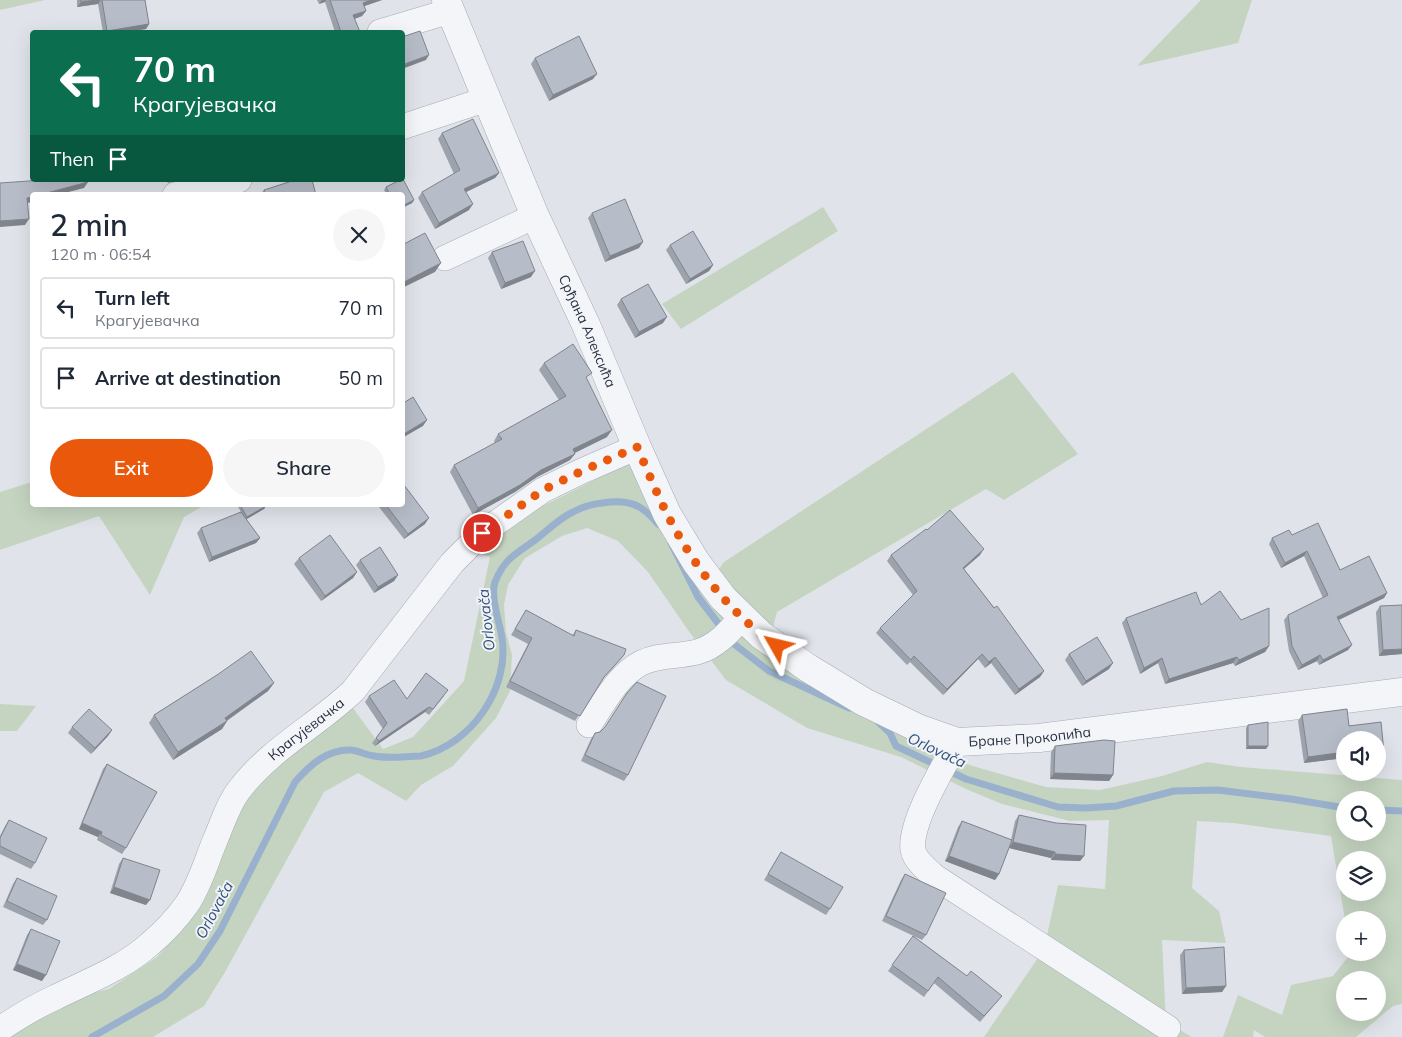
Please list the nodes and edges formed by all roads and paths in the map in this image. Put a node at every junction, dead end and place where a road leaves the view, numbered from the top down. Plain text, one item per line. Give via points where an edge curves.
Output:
1 (448, 6) edge
2 (385, 30) edge
3 (487, 99) junction
4 (405, 125) edge
5 (230, 182) edge
6 (188, 192) edge
7 (535, 216) junction
8 (445, 258) dead end
9 (637, 447) junction
10 (736, 624) junction
11 (1402, 692) edge
12 (589, 725) dead end
13 (951, 753) junction
14 (1168, 1028) dead end
15 (0, 1029) edge

1 - 2 street
1 - 3 street, Срђана Алексића
3 - 4 street
3 - 7 street, Срђана Алексића
5 - 6 street
7 - 8 street
7 - 9 street, Срђана Алексића via 586,325
9 - 10 street, Бране Прокопића via 668,514
9 - 15 street, Крагујевачка via 543,490 482,533 452,563 353,691 278,750 238,791 187,903 151,944 92,981
10 - 12 street via 711,648 641,664 615,686
10 - 13 street, Бране Прокопића via 761,635 864,702 920,728
11 - 13 street, Бране Прокопића via 1039,738
13 - 14 street via 929,795 913,836 913,851 921,864 935,877

